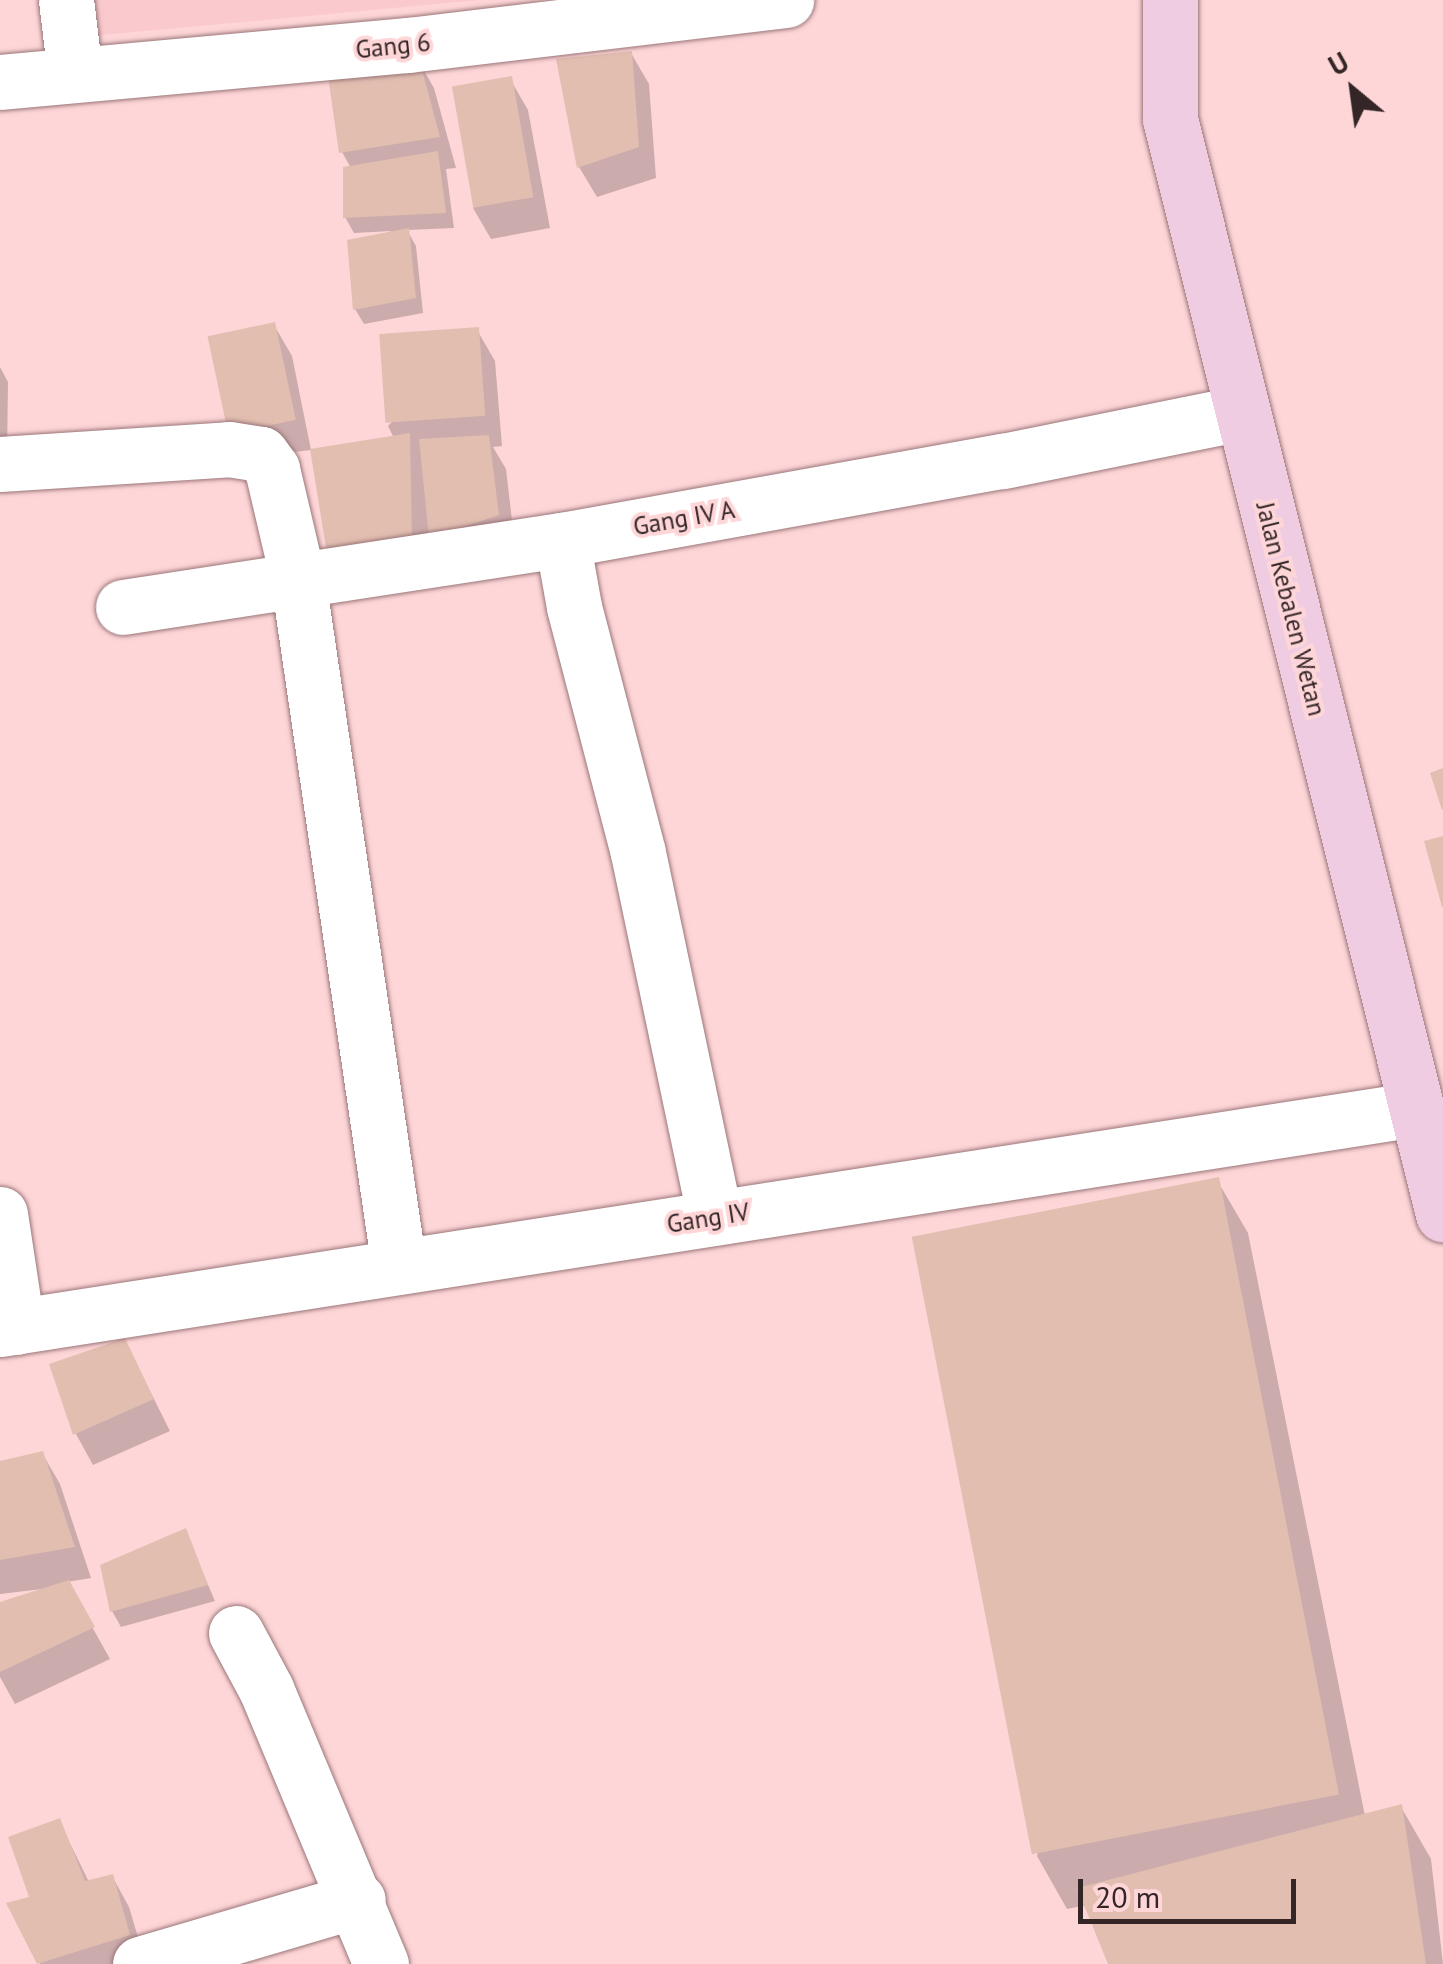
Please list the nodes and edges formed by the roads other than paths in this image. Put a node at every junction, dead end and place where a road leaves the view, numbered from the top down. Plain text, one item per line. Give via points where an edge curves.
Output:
1 (66, 0) edge
2 (786, 0) edge
3 (1170, 0) edge
4 (659, 8) edge
5 (74, 74) junction
6 (0, 82) edge
7 (1241, 413) junction
8 (0, 464) edge
9 (562, 540) junction
10 (298, 580) junction
11 (123, 607) dead end
12 (1417, 1110) junction
13 (0, 1214) edge
14 (1443, 1214) edge
15 (715, 1217) junction
16 (399, 1267) junction
17 (9, 1328) edge
18 (236, 1633) dead end
19 (358, 1900) junction
20 (140, 1964) edge
21 (381, 1964) edge

1 - 5 street
2 - 4 street, Gang 6
3 - 7 main road, Jalan Kebalen Wetan via 1170,120
4 - 5 street, Gang 6 via 408,45
5 - 6 street, Gang 6
7 - 9 street, Gang IV A
7 - 12 main road, Jalan Kebalen Wetan
8 - 10 street via 230,449 261,454 272,470
9 - 10 street, Gang IV A
9 - 15 street via 638,853
10 - 11 street, Gang IV A
10 - 16 street
12 - 14 main road, Jalan Kebalen Wetan
12 - 15 street, Gang IV
13 - 17 street
15 - 16 street, Gang IV
16 - 17 street, Gang IV
18 - 19 street
19 - 20 street
19 - 21 street

